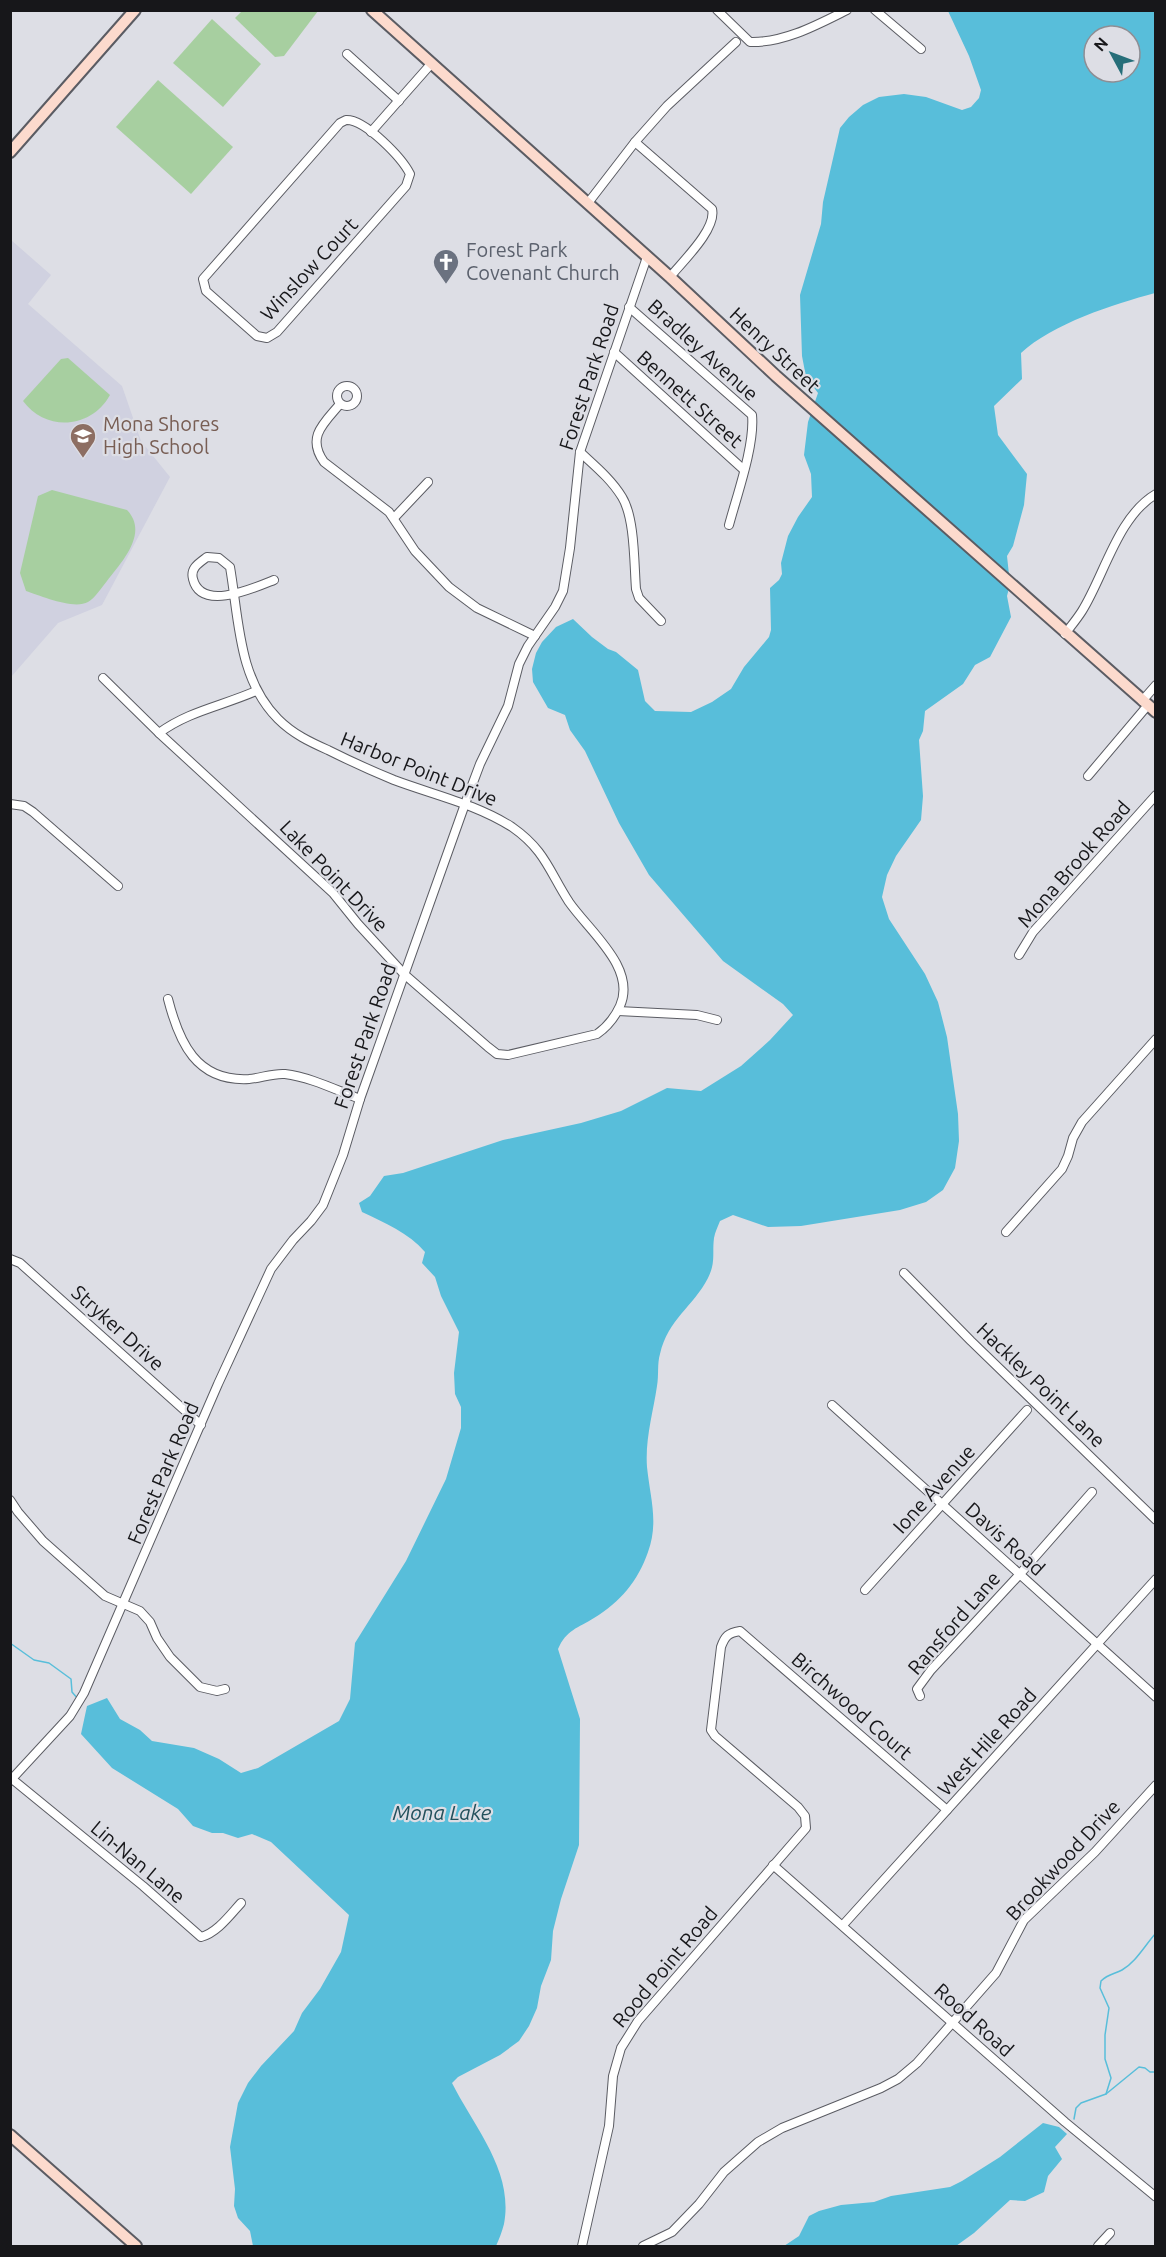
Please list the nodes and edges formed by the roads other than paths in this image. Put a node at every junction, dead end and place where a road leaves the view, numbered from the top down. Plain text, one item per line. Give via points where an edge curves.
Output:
1 (135, 10) edge
2 (372, 10) edge
3 (717, 10) edge
4 (847, 10) edge
5 (875, 10) edge
6 (736, 42) dead end
7 (921, 49) dead end
8 (347, 54) dead end
9 (431, 64) junction
10 (399, 101) junction
11 (371, 132) junction
12 (635, 142) junction
13 (10, 152) edge
14 (588, 203) junction
15 (647, 257) junction
16 (670, 277) junction
17 (628, 307) junction
18 (614, 352) junction
19 (340, 404) dead end
20 (580, 453) junction
21 (744, 470) junction
22 (428, 482) dead end
23 (1155, 494) edge
24 (394, 518) junction
25 (729, 525) dead end
26 (274, 580) dead end
27 (233, 593) junction
28 (661, 621) dead end
29 (1065, 634) junction
30 (535, 636) junction
31 (103, 678) dead end
32 (1155, 685) edge
33 (256, 691) junction
34 (1148, 706) edge
35 (159, 734) junction
36 (1088, 776) dead end
37 (1155, 795) edge
38 (10, 804) edge
39 (465, 804) junction
40 (118, 886) dead end
41 (1019, 955) dead end
42 (404, 974) junction
43 (168, 999) dead end
44 (618, 1011) junction
45 (717, 1020) dead end
46 (1155, 1039) edge
47 (360, 1099) junction
48 (1006, 1232) dead end
49 (10, 1259) edge
50 (904, 1273) dead end
51 (832, 1405) dead end
52 (1027, 1410) dead end
53 (201, 1425) junction
54 (1092, 1492) dead end
55 (10, 1500) edge
56 (942, 1505) junction
57 (1155, 1520) edge
58 (1020, 1574) junction
59 (1155, 1580) edge
60 (865, 1590) dead end
61 (123, 1603) junction
62 (732, 1632) joint
63 (1098, 1643) junction
64 (225, 1689) dead end
65 (920, 1696) dead end
66 (1155, 1697) edge
67 (11, 1780) edge
68 (1155, 1785) edge
69 (947, 1810) junction
70 (773, 1865) junction
71 (241, 1903) dead end
72 (843, 1925) junction
73 (953, 2024) junction
74 (10, 2135) edge
75 (1155, 2197) edge
76 (1110, 2233) dead end
77 (136, 2247) edge
78 (582, 2247) edge
79 (643, 2247) edge
80 (1098, 2247) edge

1 - 13 street
2 - 9 street, Henry Street
3 - 4 street via 750,42 795,34
5 - 7 street
6 - 12 street via 667,106
8 - 10 street
9 - 10 street
9 - 14 street, Henry Street
10 - 11 street
11 - 11 street, Winslow Court via 352,120 340,123 203,279 206,291 257,336 267,338 277,332 406,186 410,174 404,162
12 - 14 street
12 - 16 street via 712,209 707,233
14 - 15 street, Henry Street
15 - 16 street, Henry Street
15 - 17 street, Forest Park Road
16 - 29 street, Henry Street
17 - 18 street, Forest Park Road
17 - 21 street, Bradley Avenue via 752,416
18 - 20 street, Forest Park Road
18 - 21 street, Bennett Street
19 - 24 street via 319,430 316,452
20 - 28 street via 607,476 624,498 632,524 636,590
20 - 30 street, Forest Park Road via 563,591
21 - 25 street, Bradley Avenue
22 - 24 street
23 - 29 street via 1142,504 1123,530 1083,611
24 - 30 street via 414,551 449,587 477,608
26 - 27 street
27 - 27 street via 230,567 219,558 207,557 194,567 194,583 204,595
27 - 33 street
29 - 34 street, Henry Street
30 - 39 street, Forest Park Road via 519,664 508,706
31 - 35 street, Lake Point Drive
32 - 34 street
33 - 35 street via 176,720
33 - 39 street, Harbor Point Drive via 297,735 395,780
34 - 36 street
35 - 42 street, Lake Point Drive via 333,893
37 - 41 street, Mona Brook Road via 1033,932
38 - 40 street via 24,806
39 - 42 street, Forest Park Road
39 - 44 street, Harbor Point Drive via 510,826 546,859 568,900 618,966 624,992
42 - 44 street, Lake Point Drive via 497,1054 508,1055 597,1034
42 - 47 street, Forest Park Road
43 - 47 street via 183,1044 210,1070 250,1079 284,1074
44 - 45 street via 697,1015
46 - 48 street via 1082,1122 1072,1138 1065,1164
47 - 53 street, Forest Park Road via 322,1205 271,1269
49 - 53 street, Stryker Drive via 20,1263
50 - 57 street, Hackley Point Lane
51 - 56 street, Davis Road
52 - 56 street, Ione Avenue
53 - 61 street, Forest Park Road
54 - 58 street, Ransford Lane
55 - 61 street via 56,1553 105,1596
56 - 58 street, Davis Road
56 - 60 street, Ione Avenue
58 - 63 street, Davis Road
58 - 65 street, Ransford Lane via 930,1670 917,1689
59 - 63 street, West Hile Road
61 - 64 street via 141,1611 170,1657 200,1687
61 - 67 street, Forest Park Road via 73,1711
62 - 69 street, Birchwood Court via 741,1631
62 - 70 street, Rood Point Road via 721,1647 711,1730 806,1816 806,1828
63 - 66 street, Davis Road
63 - 69 street, West Hile Road
67 - 71 street, Lin-Nan Lane via 201,1936 219,1926
68 - 73 street, Brookwood Drive via 1095,1852 1024,1920 996,1973
69 - 72 street, West Hile Road
70 - 72 street, Rood Road
70 - 78 street, Rood Point Road via 638,2021 621,2048 609,2126
72 - 73 street, Rood Road
73 - 75 street, Rood Road
73 - 79 street, Brookwood Drive via 898,2079 758,2142 723,2172 672,2232
74 - 77 street
76 - 80 street

